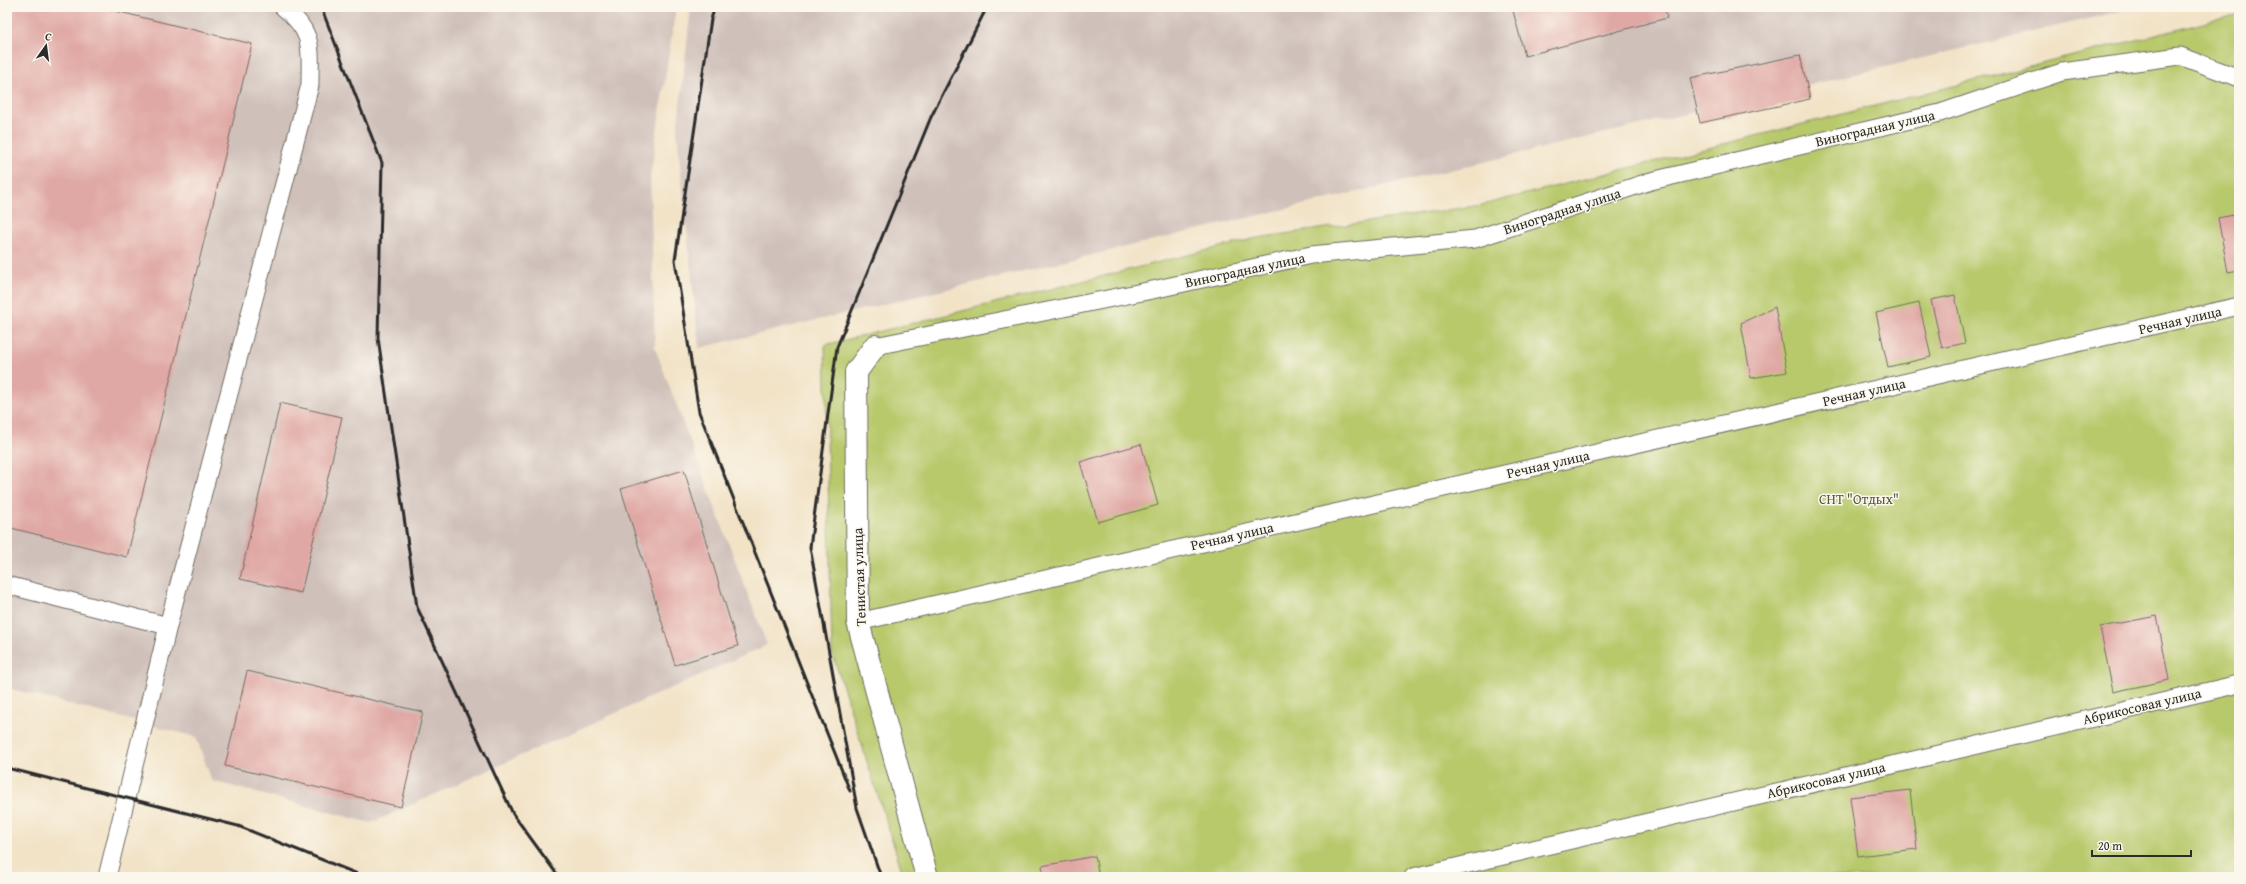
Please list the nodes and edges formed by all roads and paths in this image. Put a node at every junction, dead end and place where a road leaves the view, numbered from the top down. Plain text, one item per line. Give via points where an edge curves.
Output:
1 (283, 7) edge
2 (2239, 78) edge
3 (2239, 306) edge
4 (875, 346) joint
5 (7, 585) edge
6 (858, 622) junction
7 (168, 626) junction
8 (2239, 684) edge
9 (107, 877) edge
10 (927, 877) edge
11 (1413, 877) edge

1 - 7 lane via 297,18 310,41 310,85
2 - 4 lane, Виноградная улица via 2180,56 2062,72 1940,113 1651,181 1475,239 1311,255 1150,291
3 - 6 lane, Речная улица
4 - 6 street, Тенистая улица via 856,372
5 - 7 lane
6 - 10 street, Тенистая улица
7 - 9 lane
8 - 11 lane, Абрикосовая улица

